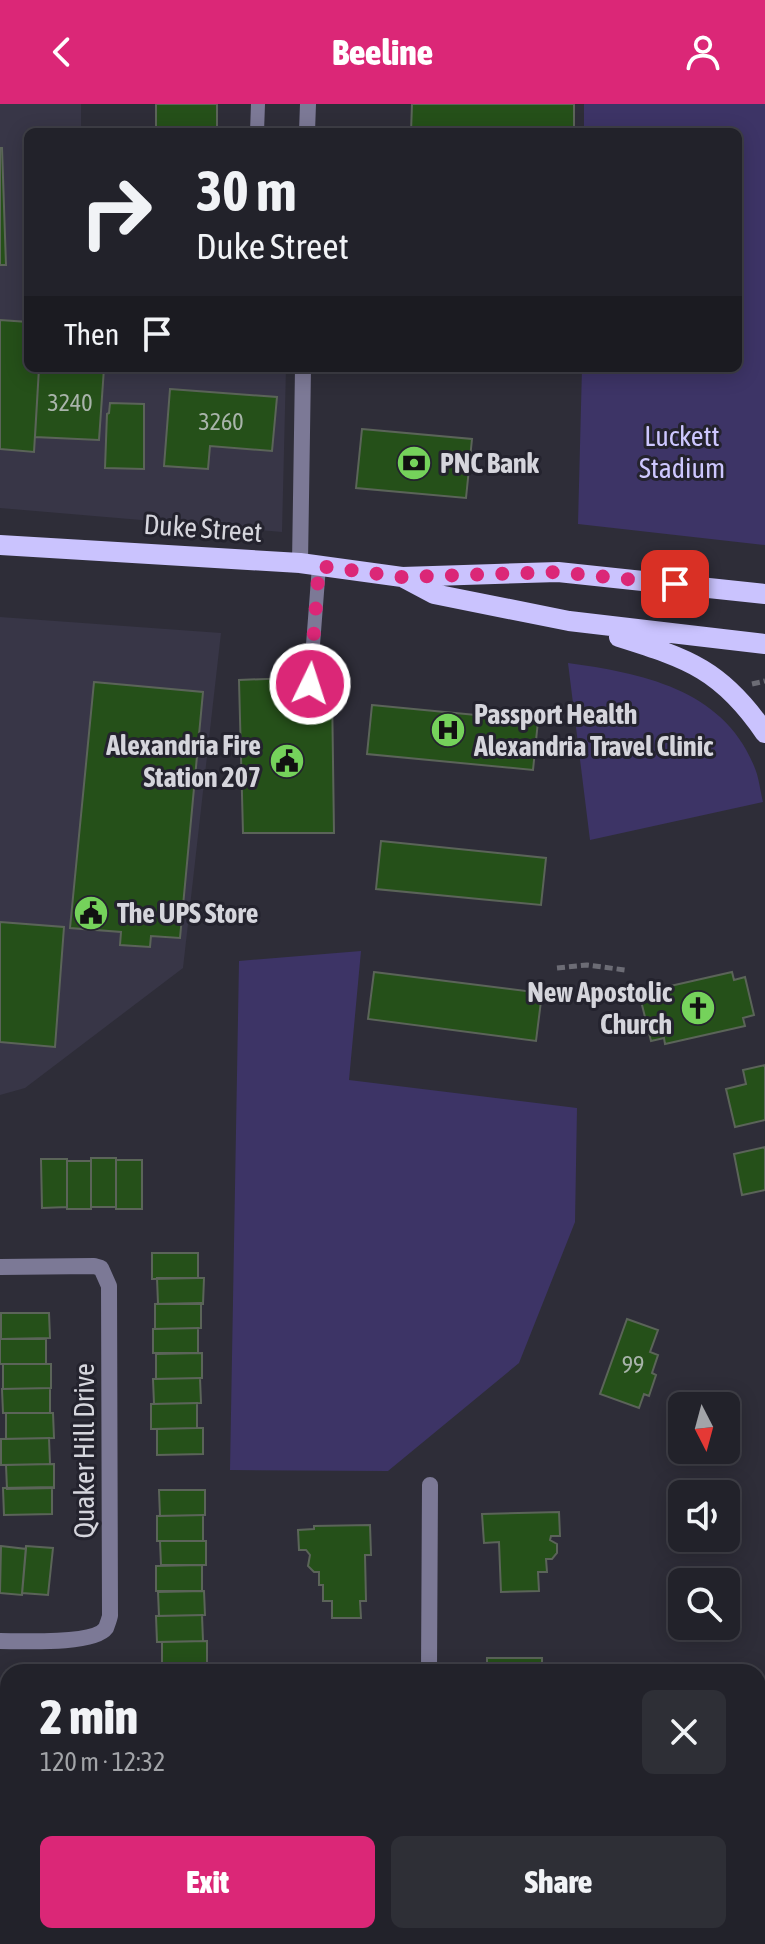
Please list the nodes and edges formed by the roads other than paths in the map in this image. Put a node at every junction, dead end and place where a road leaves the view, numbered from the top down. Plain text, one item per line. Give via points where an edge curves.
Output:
1 (258, 104) edge
2 (308, 104) edge
3 (257, 128) edge
4 (307, 128) edge
5 (303, 372) edge
6 (0, 545) edge
7 (309, 564) junction
8 (402, 577) junction
9 (765, 594) edge
10 (569, 621) junction
11 (765, 644) edge
12 (310, 684) dead end
13 (765, 733) edge
14 (0, 1267) edge
15 (430, 1485) dead end
16 (0, 1641) edge
17 (429, 1664) edge

1 - 3 lane
2 - 4 street
5 - 7 street
6 - 7 main road, Duke Street
7 - 8 main road, Duke Street
7 - 12 lane
8 - 9 main road, Duke Street via 558,572
8 - 10 main road, Duke Street via 434,594
10 - 11 main road, Duke Street
10 - 13 main road via 685,658 727,688
14 - 16 street, Quaker Hill Drive via 94,1266 101,1268 109,1286 110,1600 106,1628 98,1634
15 - 17 street

